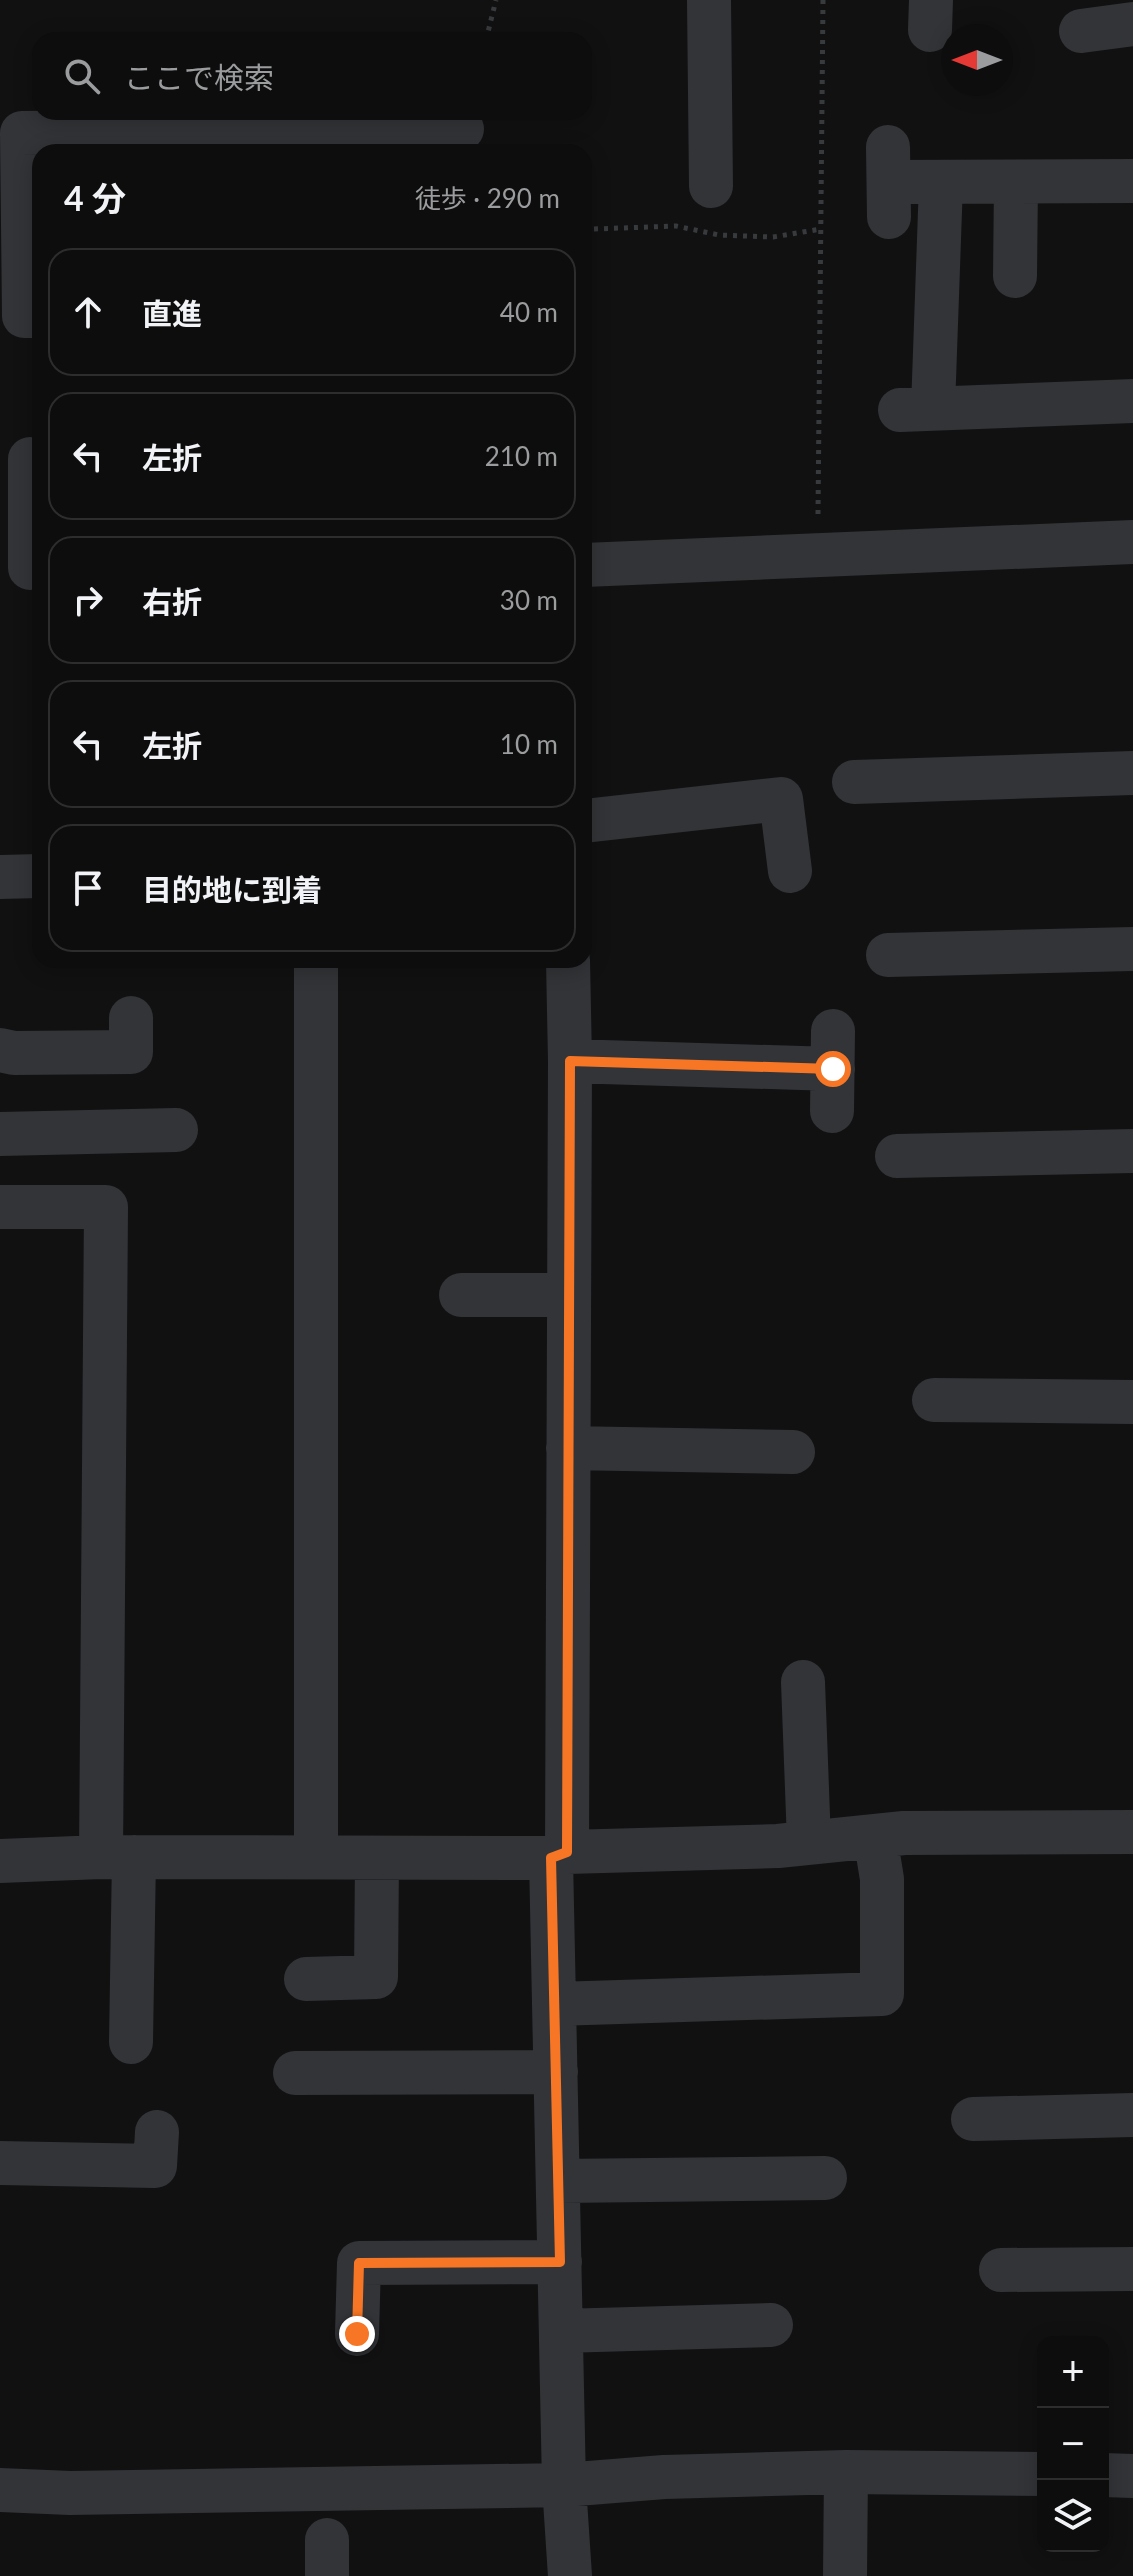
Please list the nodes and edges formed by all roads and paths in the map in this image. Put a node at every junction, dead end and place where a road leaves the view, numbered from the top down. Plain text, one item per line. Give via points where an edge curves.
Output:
1 (496, 0) edge
2 (709, 0) edge
3 (823, 0) edge
4 (1133, 24) edge
5 (1081, 31) dead end
6 (488, 32) edge
7 (462, 131) edge
8 (1133, 181) edge
9 (888, 182) dead end
10 (1016, 182) junction
11 (941, 183) junction
12 (711, 186) dead end
13 (594, 229) dead end
14 (821, 229) junction
15 (1015, 276) dead end
16 (32, 316) edge
17 (1133, 401) edge
18 (30, 459) dead end
19 (1133, 542) edge
20 (817, 555) junction
21 (592, 565) edge
22 (23, 568) edge
23 (1133, 773) edge
24 (854, 782) dead end
25 (592, 820) edge
26 (790, 871) dead end
27 (32, 876) edge
28 (0, 877) edge
29 (1133, 949) edge
30 (888, 955) dead end
31 (316, 968) edge
32 (568, 968) edge
33 (131, 1018) dead end
34 (0, 1050) edge
35 (570, 1061) junction
36 (832, 1071) dead end
37 (176, 1130) dead end
38 (0, 1134) edge
39 (1133, 1151) edge
40 (897, 1156) dead end
41 (0, 1207) edge
42 (461, 1295) dead end
43 (568, 1295) junction
44 (934, 1400) dead end
45 (1133, 1402) edge
46 (568, 1448) junction
47 (793, 1452) dead end
48 (803, 1682) dead end
49 (1133, 1832) edge
50 (875, 1836) junction
51 (809, 1842) junction
52 (559, 1855) junction
53 (118, 1857) junction
54 (316, 1857) junction
55 (377, 1858) junction
56 (0, 1861) edge
57 (306, 1979) dead end
58 (555, 2004) junction
59 (131, 2042) dead end
60 (556, 2072) junction
61 (295, 2073) dead end
62 (1133, 2115) edge
63 (973, 2119) dead end
64 (157, 2132) dead end
65 (0, 2163) edge
66 (825, 2178) dead end
67 (558, 2181) junction
68 (560, 2262) junction
69 (1133, 2269) edge
70 (1001, 2270) dead end
71 (771, 2325) dead end
72 (561, 2331) junction
73 (357, 2334) dead end
74 (846, 2472) junction
75 (1037, 2474) edge
76 (1109, 2475) edge
77 (1133, 2476) edge
78 (564, 2485) junction
79 (0, 2490) edge
80 (570, 2576) edge
81 (845, 2576) edge

1 - 6 path
2 - 12 street
3 - 14 path
4 - 5 street
7 - 16 street via 22,133 24,316
8 - 10 street
9 - 11 street
10 - 11 street
10 - 15 street
11 - 17 street via 917,409
13 - 14 path via 676,226 719,235 773,237
14 - 20 path
18 - 22 street
19 - 20 street
20 - 21 street
23 - 24 street
25 - 26 street via 781,799
27 - 28 street
29 - 30 street
31 - 54 street
32 - 35 street
33 - 34 street via 131,1052
35 - 36 street
35 - 43 street
37 - 38 street
39 - 40 street via 958,1137
41 - 53 street via 106,1207
42 - 43 street
43 - 46 street
44 - 45 street
46 - 47 street
46 - 52 street
48 - 51 street
49 - 50 street via 997,1830
50 - 51 street
50 - 58 street via 882,1879 882,1994
51 - 52 street
52 - 55 street
52 - 58 street
53 - 54 street
53 - 56 street
53 - 59 street
54 - 55 street
55 - 57 street via 376,1977
58 - 60 street
60 - 61 street
60 - 67 street
62 - 63 street
64 - 65 street via 155,2166
66 - 67 street
67 - 68 street
68 - 72 street
68 - 73 street via 359,2263
69 - 70 street
71 - 72 street
72 - 78 street
74 - 75 street
74 - 78 street
74 - 81 street
76 - 77 street
78 - 79 street
78 - 80 street

